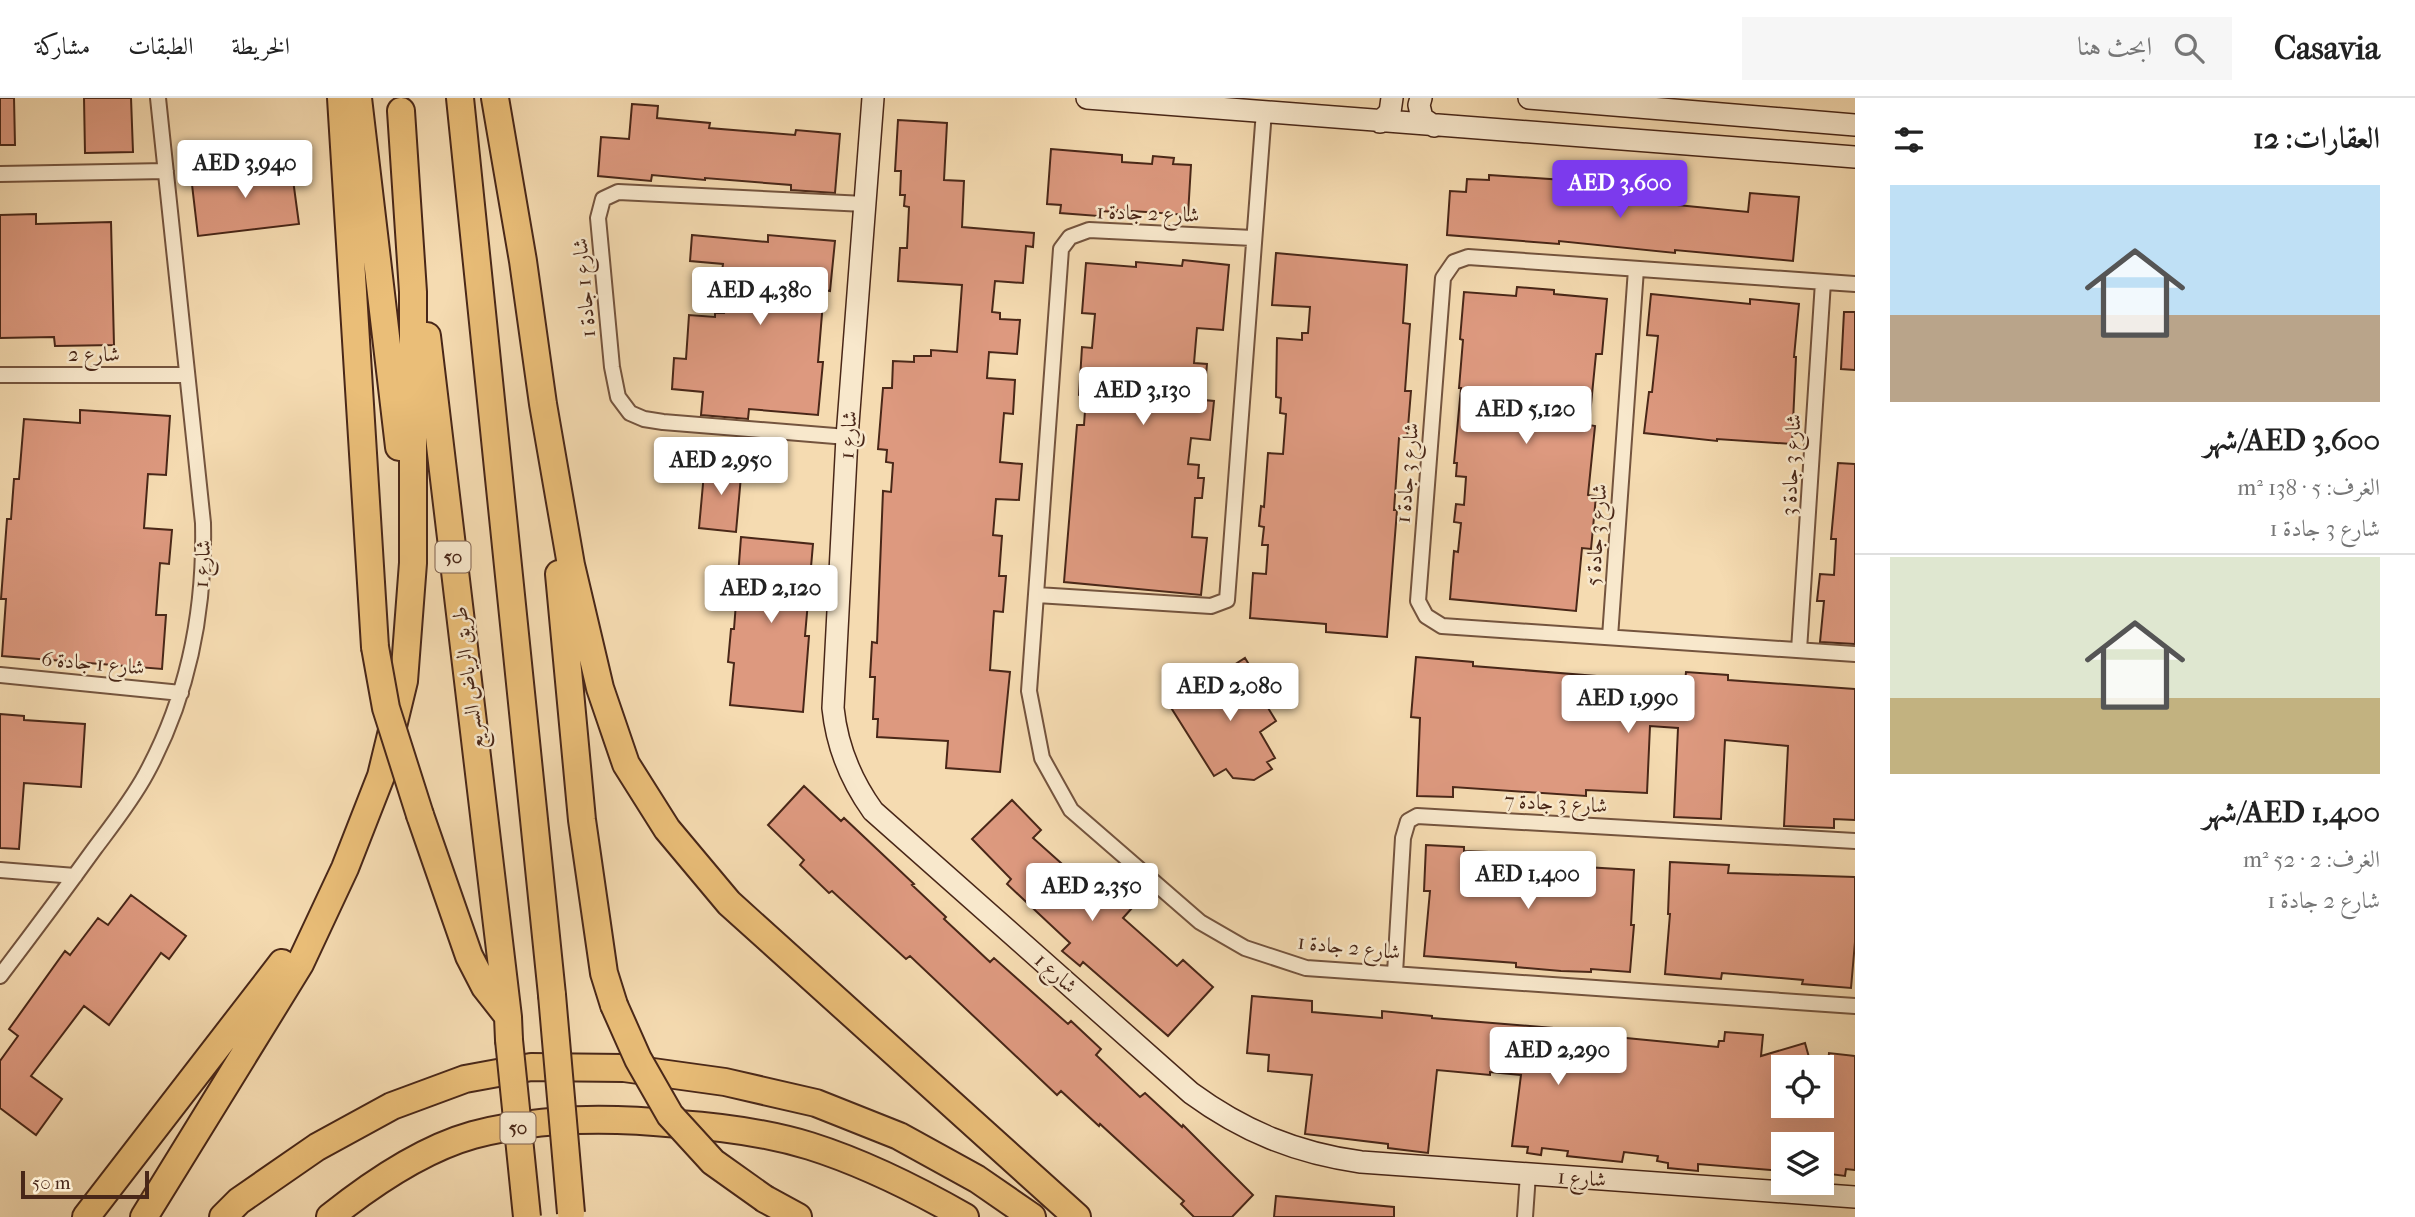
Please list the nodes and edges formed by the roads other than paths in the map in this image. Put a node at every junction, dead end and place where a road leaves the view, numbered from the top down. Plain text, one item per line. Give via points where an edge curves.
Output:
1 (158, 98) edge
2 (341, 98) edge
3 (358, 98) edge
4 (460, 98) edge
5 (495, 98) edge
6 (873, 98) edge
7 (887, 98) edge
8 (1087, 98) edge
9 (1392, 98) edge
10 (1421, 98) edge
11 (1529, 98) edge
12 (400, 105) edge
13 (1264, 111) junction
14 (873, 120) junction
15 (1380, 122) junction
16 (1855, 125) edge
17 (1434, 126) junction
18 (1855, 158) edge
19 (166, 171) junction
20 (0, 174) edge
21 (865, 204) junction
22 (1253, 238) junction
23 (1636, 269) junction
24 (1823, 282) junction
25 (1855, 284) edge
26 (0, 375) edge
27 (187, 375) junction
28 (543, 404) junction
29 (848, 438) junction
30 (413, 563) junction
31 (1037, 595) junction
32 (1610, 637) junction
33 (1799, 650) junction
34 (1855, 654) edge
35 (0, 676) edge
36 (181, 693) junction
37 (1855, 841) edge
38 (345, 868) junction
39 (0, 870) edge
40 (75, 876) junction
41 (1395, 973) junction
42 (0, 976) edge
43 (1855, 1006) edge
44 (508, 1028) junction
45 (1528, 1174) junction
46 (1855, 1197) edge
47 (571, 1215) edge
48 (86, 1217) edge
49 (144, 1217) edge
50 (223, 1217) edge
51 (330, 1217) edge
52 (527, 1217) edge
53 (798, 1217) edge
54 (965, 1217) edge
55 (1032, 1217) edge
56 (1077, 1217) edge
57 (1525, 1217) edge

1 - 19 street, شارع 1
2 - 44 highway, bridge via 375,647 386,708 469,956
3 - 30 highway
4 - 47 highway, 50, bridge
5 - 28 highway
6 - 14 street, شارع 1
7 - 14 street, شارع 1
8 - 13 street
9 - 15 street via 1390,112
10 - 17 street via 1422,118
11 - 16 street
12 - 30 highway via 413,292
12 - 44 highway, طريق الرياض السريع / 50
13 - 15 street
13 - 22 street
14 - 21 street, شارع 1
15 - 17 street
17 - 18 street
19 - 20 street
19 - 27 street, شارع 1
21 - 29 street, شارع 1
21 - 29 street, شارع 1 جادة 1 via 618,192 603,199 598,218 612,367 618,397 630,413 663,422
22 - 31 street, شارع 2 جادة 1 via 1089,230 1070,237 1061,249
22 - 31 street via 1227,600 1210,606
23 - 24 street, شارع 3 جادة 1
23 - 32 street, شارع 3 جادة 5
23 - 32 street, شارع 3 جادة 1 via 1468,257 1454,262 1443,278 1418,601 1426,616 1442,626
24 - 25 street, شارع 3 جادة 1
24 - 33 street, شارع 3 جادة 3
26 - 27 street, شارع 2
27 - 36 street, شارع 1 via 204,550 197,628
28 - 53 highway, bridge via 582,820 604,973 614,1005 670,1115 713,1162
28 - 56 highway via 571,565 600,688 626,764 667,829 730,902
29 - 45 street, شارع 1 via 833,708 847,768 873,811 1191,1093 1238,1124 1285,1146 1335,1159
30 - 38 highway via 404,681 381,776
31 - 41 street, شارع 2 جادة 1 via 1028,691 1042,758 1072,810 1200,922 1245,948 1306,968
32 - 33 street, شارع 3 جادة 1
33 - 34 street, شارع 3 جادة 1
35 - 36 street, شارع 1 جادة 6
36 - 40 street, شارع 1 via 145,777
37 - 41 street, شارع 3 جادة 7 via 1418,816 1408,821 1403,838
38 - 48 highway via 269,982
38 - 49 highway via 300,964
39 - 40 street
40 - 42 street, شارع 1
41 - 43 street, شارع 2 جادة 1
44 - 52 highway, طريق الرياض السريع / 50, bridge
45 - 46 street, شارع 1
45 - 57 street
50 - 55 highway via 317,1147 392,1106 465,1079 531,1067 624,1068 725,1082 816,1103 899,1136 977,1179
51 - 54 highway via 410,1161 471,1136 546,1120 618,1118 733,1128 809,1146 903,1184

